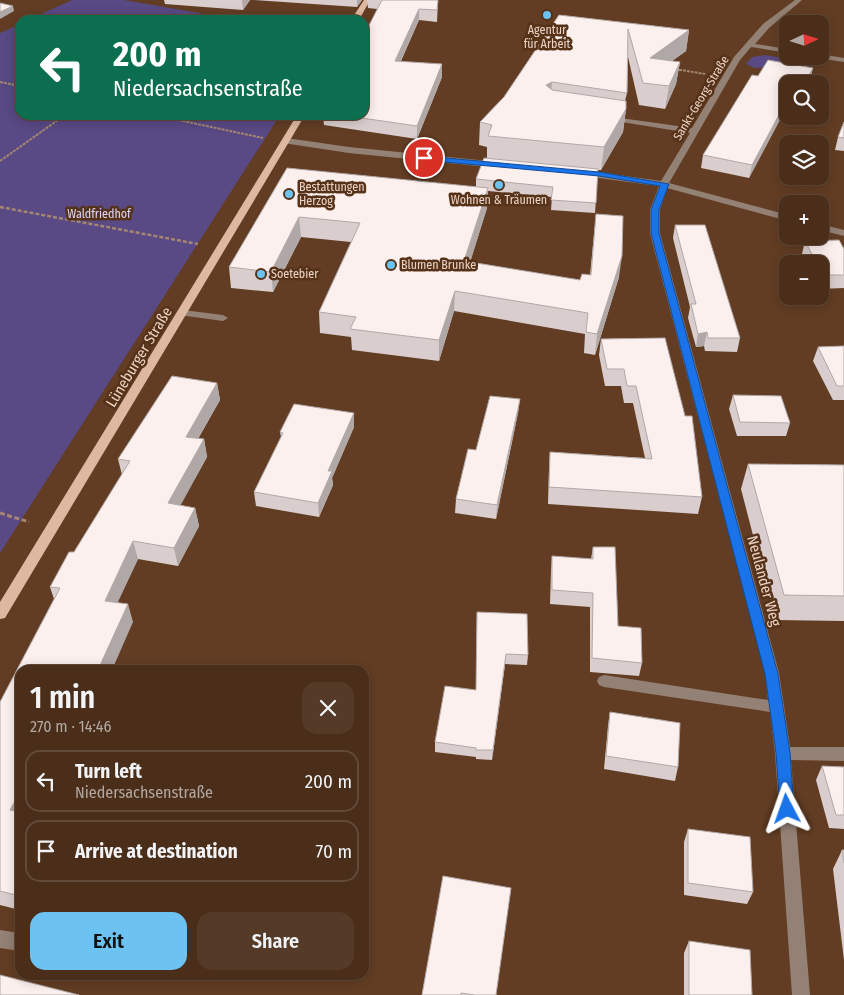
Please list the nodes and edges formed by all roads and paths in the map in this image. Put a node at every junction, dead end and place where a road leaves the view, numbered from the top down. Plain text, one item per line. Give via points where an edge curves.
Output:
1 (367, 0) edge
2 (798, 0) edge
3 (358, 15) edge
4 (750, 45) junction
5 (779, 50) edge
6 (829, 58) edge
7 (844, 60) edge
8 (669, 68) edge
9 (726, 77) junction
10 (0, 82) edge
11 (15, 85) edge
12 (598, 116) edge
13 (58, 120) edge
14 (179, 120) edge
15 (299, 120) edge
16 (693, 131) junction
17 (286, 142) junction
18 (0, 161) edge
19 (512, 166) edge
20 (570, 171) edge
21 (664, 184) junction
22 (0, 207) edge
23 (779, 216) edge
24 (829, 229) edge
25 (844, 233) edge
26 (221, 248) junction
27 (183, 313) junction
28 (223, 318) dead end
29 (0, 513) edge
30 (51, 528) junction
31 (0, 614) edge
32 (604, 681) dead end
33 (776, 707) junction
34 (783, 753) junction
35 (844, 754) edge
36 (0, 938) edge
37 (15, 941) edge
38 (801, 995) edge

1 - 3 main road
2 - 4 street, Sankt-Georg-Straße via 785,7
4 - 5 street
4 - 9 street, Sankt-Georg-Straße
6 - 7 street
8 - 9 path
9 - 16 street, Sankt-Georg-Straße
10 - 11 path
12 - 16 street
13 - 18 path
14 - 17 path
15 - 17 main road, Lüneburger Straße
16 - 21 street, Sankt-Georg-Straße
17 - 19 street
17 - 26 main road, Lüneburger Straße
20 - 21 street
21 - 23 street
21 - 33 street, Neulander Weg via 655,210 655,233 772,674
22 - 26 path
24 - 25 street
26 - 27 main road, Lüneburger Straße
27 - 28 street
27 - 30 main road, Lüneburger Straße
29 - 30 path
30 - 31 main road, Lüneburger Straße
32 - 33 street
33 - 34 street, Neulander Weg
34 - 35 street
34 - 38 street, Neulander Weg
36 - 37 street

